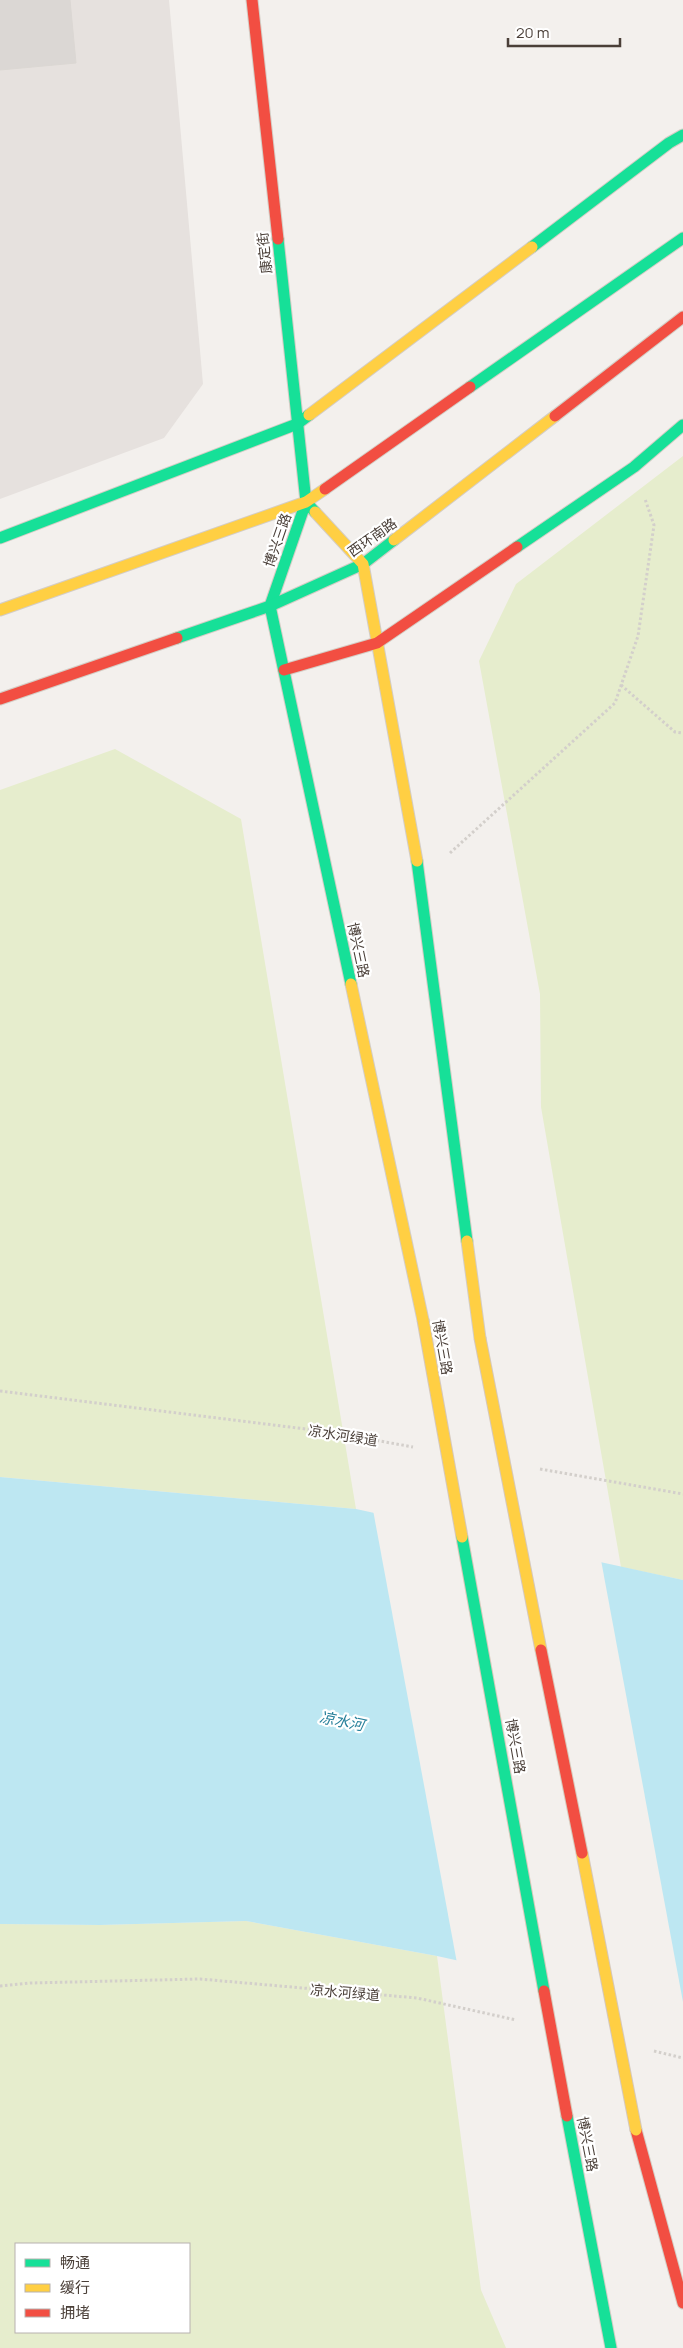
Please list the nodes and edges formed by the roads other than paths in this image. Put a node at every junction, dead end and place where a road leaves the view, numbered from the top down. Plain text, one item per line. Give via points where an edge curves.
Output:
1 (252, 0) edge
2 (683, 135) edge
3 (683, 238) edge
4 (683, 317) edge
5 (297, 424) junction
6 (683, 424) edge
7 (306, 502) junction
8 (0, 538) edge
9 (363, 564) junction
10 (270, 606) junction
11 (0, 610) edge
12 (377, 643) junction
13 (284, 670) junction
14 (0, 699) edge
15 (683, 2304) edge
16 (611, 2348) edge

1 - 5 main road, 康定街
2 - 5 main road
3 - 7 main road
4 - 9 main road, 西环南路
5 - 7 main road, 康定街
5 - 8 main road
6 - 12 main road via 634,467
7 - 9 main road, 博兴三路
7 - 10 main road, 博兴三路
7 - 11 main road
9 - 10 main road, 西环南路
9 - 12 main road
10 - 13 main road, 博兴三路
10 - 14 main road, 西环南路
12 - 13 main road
12 - 15 main road, bridge via 420,880 480,1338 636,2130
13 - 16 main road, 博兴三路, bridge via 423,1320

